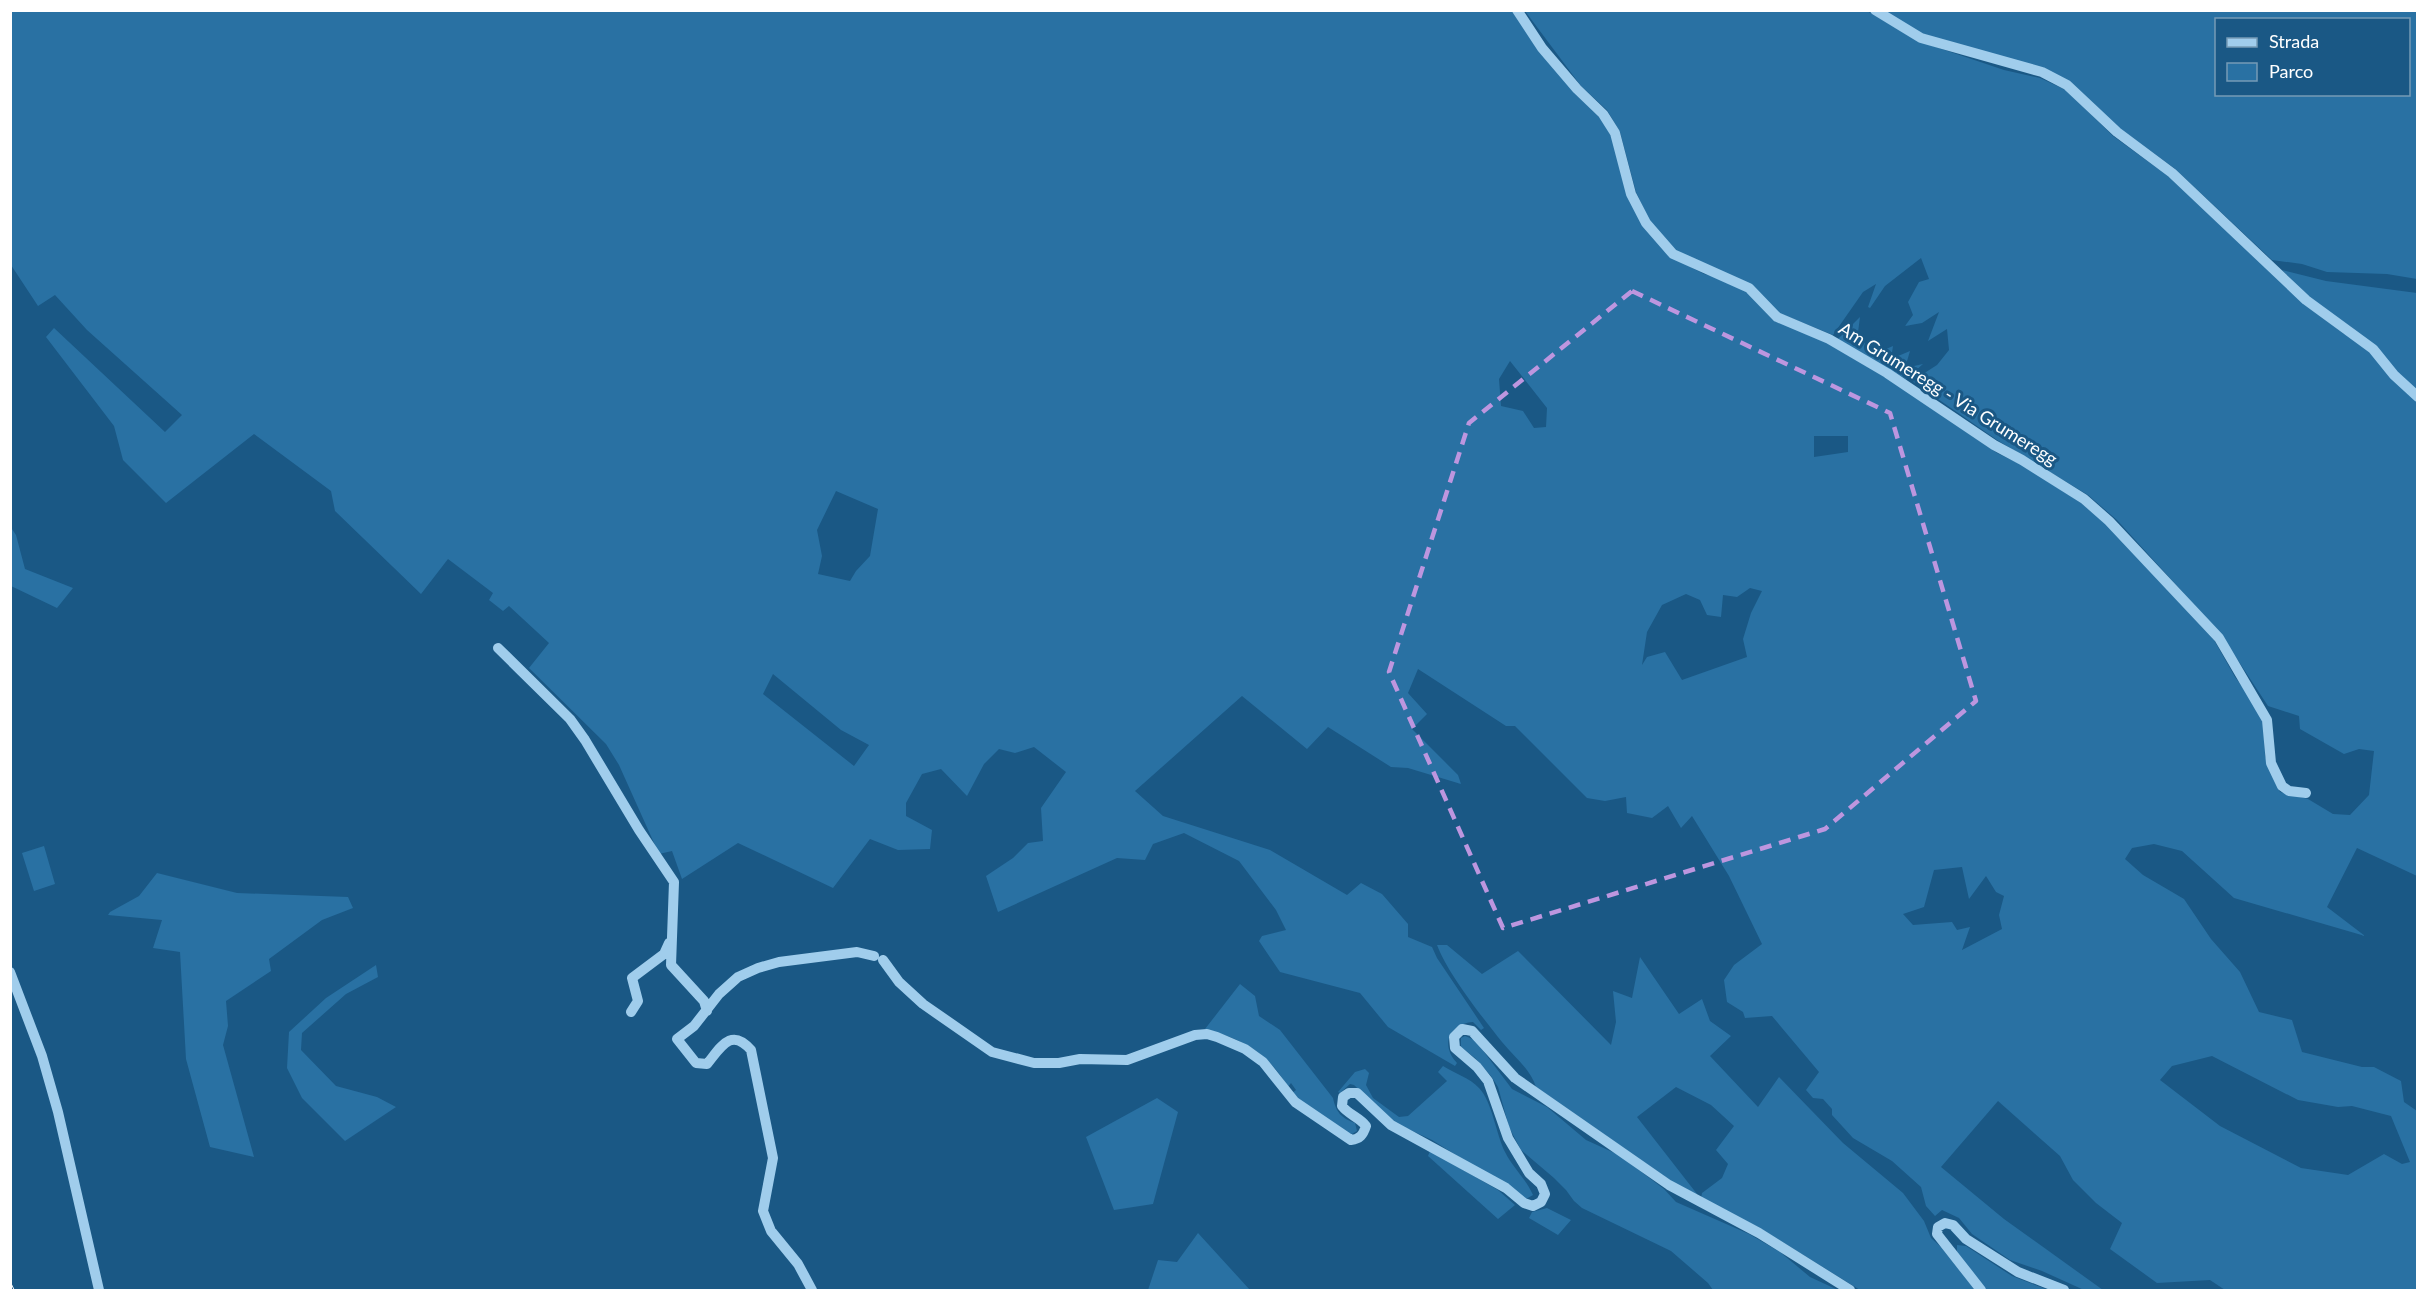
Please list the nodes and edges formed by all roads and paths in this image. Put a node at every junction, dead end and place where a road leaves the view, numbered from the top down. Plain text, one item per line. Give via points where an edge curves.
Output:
1 (1517, 10) edge
2 (1875, 10) edge
3 (2418, 397) edge
4 (498, 648) dead end
5 (2306, 793) dead end
6 (672, 940) junction
7 (10, 972) edge
8 (707, 1011) junction
9 (631, 1012) dead end
10 (99, 1290) edge
11 (812, 1290) edge
12 (1850, 1290) edge
13 (1981, 1290) edge
14 (2064, 1290) edge

1 - 5 street, Am Grumeregg - Via Grumeregg via 1542,48 1603,114 1615,133 1631,194 1646,223 1673,254 1749,288 1777,317 1829,339 1878,368 2084,499 2219,638 2267,720 2271,763 2282,786
2 - 3 street via 1921,38 2042,72 2067,85 2117,132 2172,173 2306,300 2373,349
4 - 6 street via 570,719 674,882
6 - 8 street via 671,965 704,1001
6 - 9 street via 661,957 633,976 638,1001
7 - 10 street via 42,1056 58,1112
8 - 11 street via 677,1039 696,1063 706,1064 724,1042 735,1038 751,1050 773,1158 763,1211 771,1231 798,1264
8 - 12 street via 738,977 758,968 857,952 879,958 923,1004 992,1052 1034,1064 1080,1059 1127,1060 1207,1034 1245,1049 1273,1073 1296,1102 1351,1140 1358,1139 1366,1126 1342,1106 1343,1097 1357,1093 1391,1125 1533,1206 1545,1194 1541,1184 1529,1173 1508,1138 1488,1081 1455,1048 1454,1037 1462,1029 1472,1031 1515,1078 1669,1185 1759,1233
13 - 14 street via 1937,1234 1938,1227 1945,1223 1953,1225 1966,1239 2018,1272

